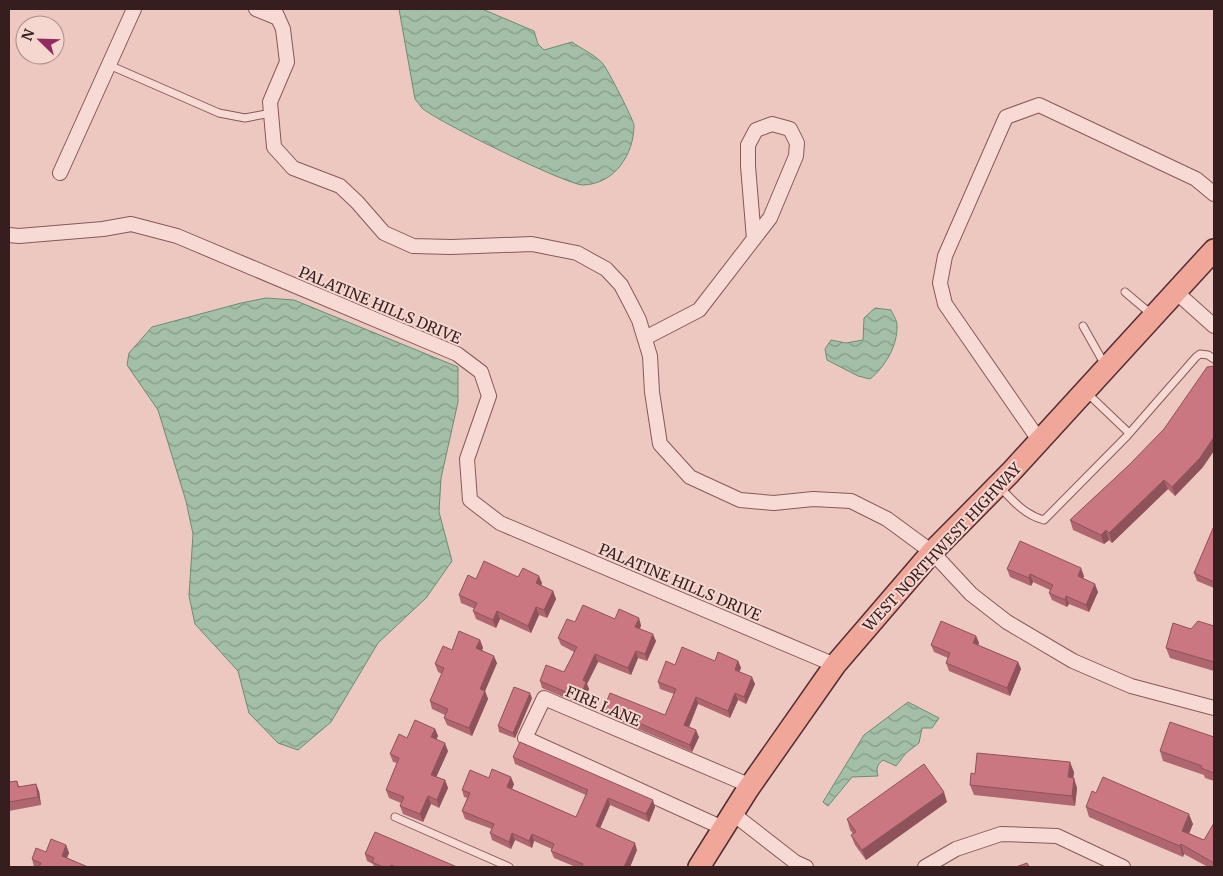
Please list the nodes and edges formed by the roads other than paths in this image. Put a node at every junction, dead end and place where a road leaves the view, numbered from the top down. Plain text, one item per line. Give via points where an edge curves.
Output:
1 (134, 9) edge
2 (256, 9) edge
3 (276, 13) edge
4 (109, 65) junction
5 (271, 112) junction
6 (60, 173) dead end
7 (1214, 194) edge
8 (9, 235) edge
9 (754, 239) junction
10 (1210, 257) edge
11 (1125, 292) dead end
12 (1176, 292) junction
13 (1154, 316) junction
14 (1084, 326) dead end
15 (1214, 326) edge
16 (645, 338) junction
17 (1214, 358) edge
18 (1107, 367) junction
19 (1085, 390) junction
20 (1129, 433) junction
21 (1039, 440) junction
22 (998, 485) junction
23 (932, 552) junction
24 (835, 665) junction
25 (1214, 708) edge
26 (751, 786) junction
27 (395, 817) dead end
28 (728, 821) junction
29 (508, 867) edge
30 (699, 867) edge
31 (806, 867) edge
32 (925, 867) edge
33 (1123, 867) edge

1 - 4 street
2 - 3 street
3 - 5 street via 283,29 287,62 270,102
4 - 5 lane via 219,113 245,118
4 - 6 street
5 - 16 street via 274,147 293,168 340,186 384,234 413,246 532,244 577,253 606,269 621,285
7 - 21 street via 1196,178 1039,105 1006,116 945,256 940,282 945,304
8 - 24 street, PALATINE HILLS DRIVE via 132,224 159,231 457,354 482,372 490,396 467,459 470,500 500,523
9 - 9 street via 748,146 756,130 772,124 790,130 797,143 796,156 770,218
9 - 16 street via 699,310
10 - 12 main road, WEST NORTHWEST HIGHWAY
11 - 13 lane
12 - 13 main road, WEST NORTHWEST HIGHWAY
12 - 15 street
13 - 18 main road, WEST NORTHWEST HIGHWAY
14 - 18 lane
16 - 23 street via 660,444 690,477 740,500 774,504 813,499 851,501 887,519
17 - 20 lane via 1200,354 1196,357
18 - 19 main road, WEST NORTHWEST HIGHWAY
19 - 20 lane
19 - 21 main road, WEST NORTHWEST HIGHWAY
20 - 22 lane via 1044,520 1024,512
21 - 22 main road, WEST NORTHWEST HIGHWAY
22 - 23 main road, WEST NORTHWEST HIGHWAY
23 - 24 main road, WEST NORTHWEST HIGHWAY
23 - 25 street via 971,594 1007,622 1073,661 1131,686
24 - 26 main road, WEST NORTHWEST HIGHWAY
26 - 28 main road, WEST NORTHWEST HIGHWAY
26 - 28 street, FIRE LANE via 544,698 526,738
27 - 29 lane
28 - 30 main road, WEST NORTHWEST HIGHWAY
28 - 31 street
32 - 33 street via 956,849 1001,834 1057,836

